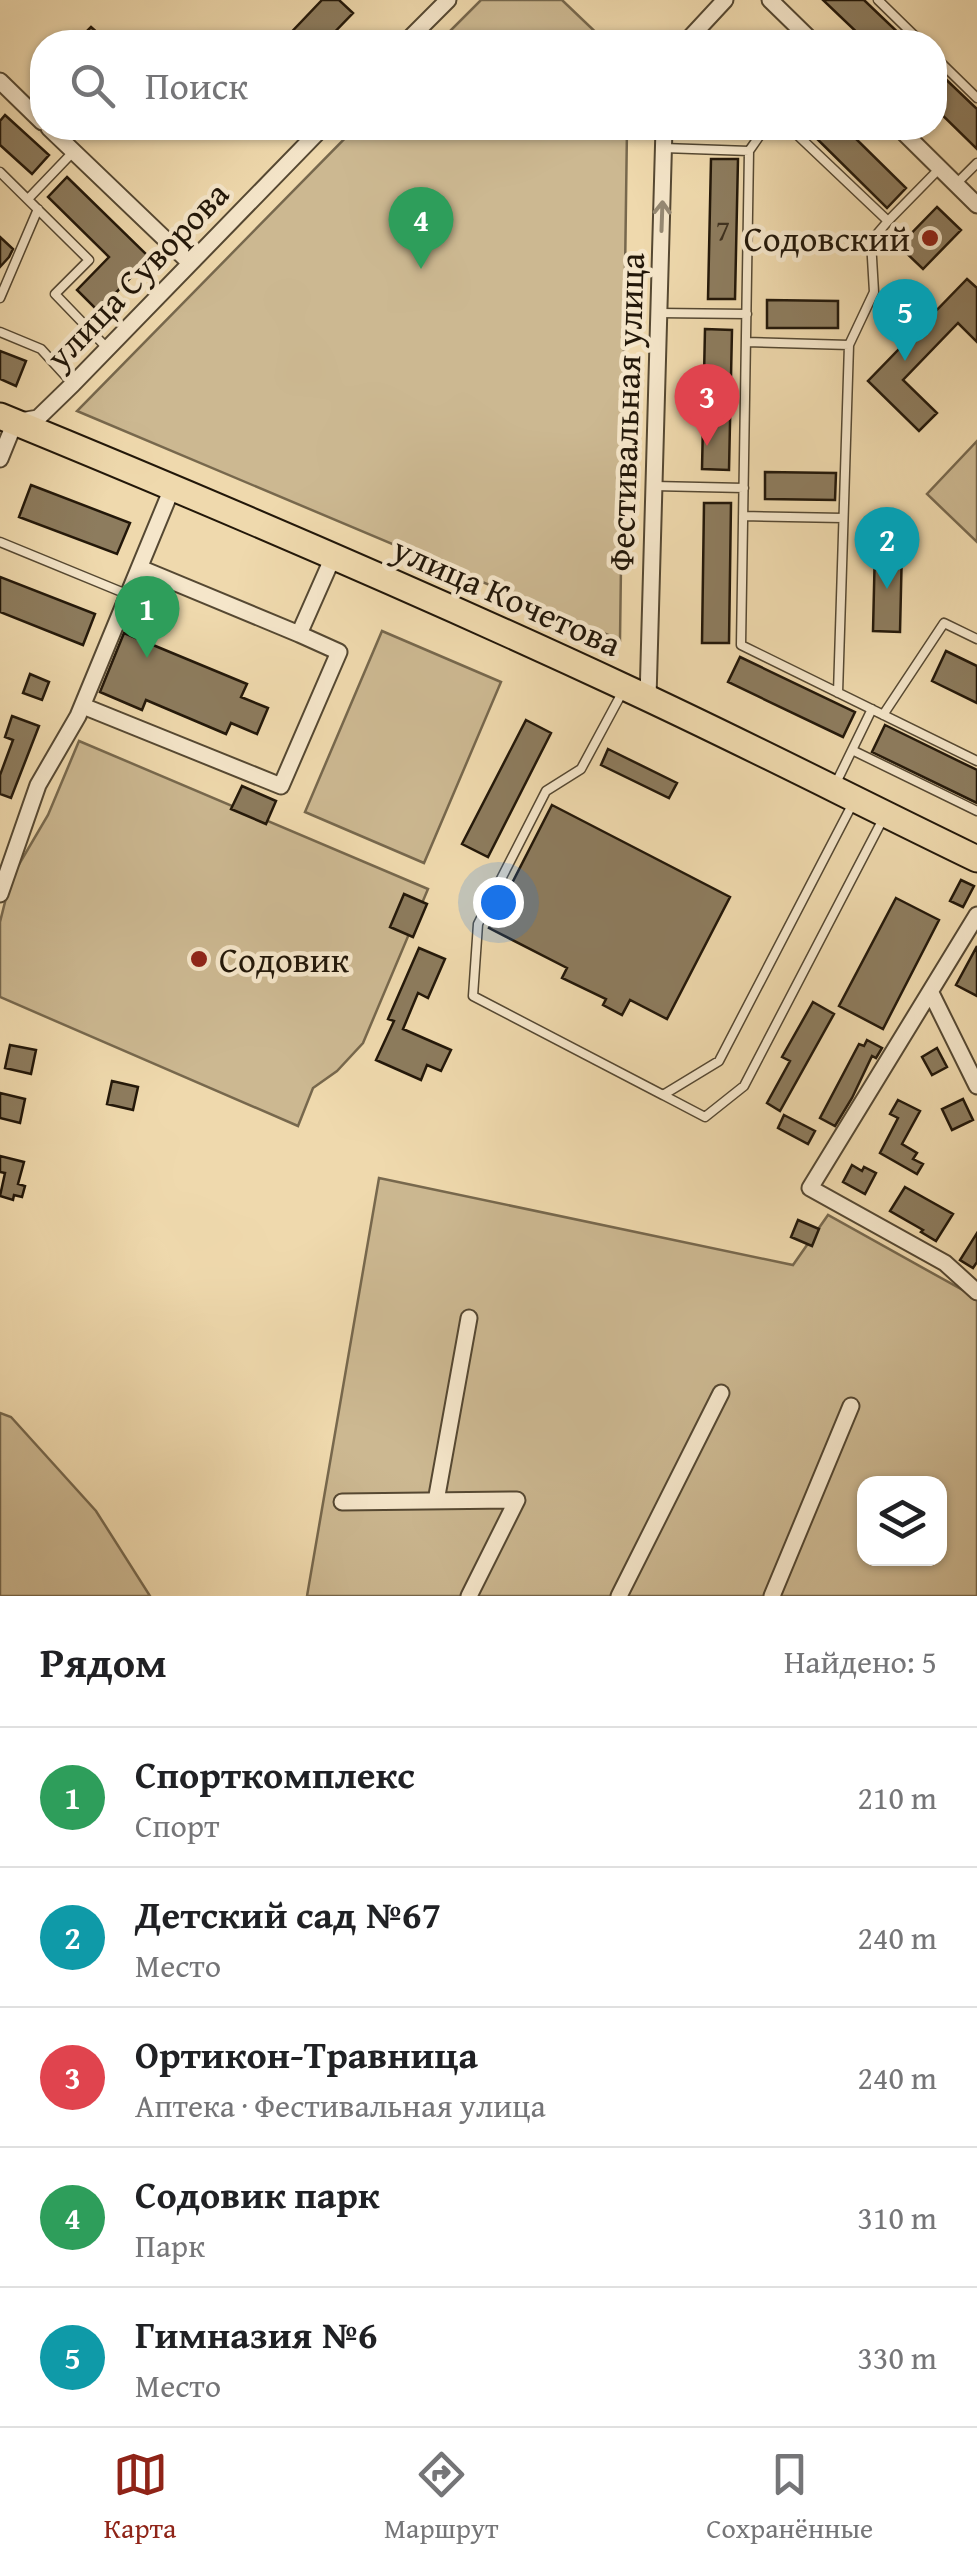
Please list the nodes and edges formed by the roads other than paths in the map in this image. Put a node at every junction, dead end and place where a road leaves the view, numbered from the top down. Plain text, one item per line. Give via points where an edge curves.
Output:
1 (725, 0) edge
2 (770, 0) edge
3 (878, 0) edge
4 (438, 3) edge
5 (416, 30) edge
6 (697, 30) edge
7 (801, 30) edge
8 (909, 30) edge
9 (947, 69) edge
10 (0, 81) edge
11 (977, 98) edge
12 (30, 110) edge
13 (62, 140) edge
14 (310, 140) edge
15 (664, 140) edge
16 (757, 140) edge
17 (803, 140) edge
18 (911, 140) edge
19 (664, 148) junction
20 (74, 151) junction
21 (749, 151) junction
22 (977, 163) edge
23 (940, 168) junction
24 (0, 172) edge
25 (956, 184) junction
26 (28, 199) junction
27 (977, 205) edge
28 (38, 209) junction
29 (888, 221) junction
30 (190, 262) junction
31 (0, 298) edge
32 (659, 313) junction
33 (747, 314) junction
34 (0, 332) edge
35 (746, 342) junction
36 (848, 345) junction
37 (108, 349) junction
38 (73, 384) junction
39 (25, 423) edge
40 (0, 460) edge
41 (172, 486) junction
42 (654, 486) junction
43 (744, 488) junction
44 (743, 516) junction
45 (843, 518) junction
46 (0, 542) edge
47 (333, 557) junction
48 (140, 568) junction
49 (129, 595) junction
50 (299, 634) junction
51 (977, 639) edge
52 (637, 693) junction
53 (838, 693) junction
54 (83, 706) junction
55 (872, 710) junction
56 (882, 715) junction
57 (852, 750) junction
58 (977, 762) edge
59 (844, 795) junction
60 (977, 811) edge
61 (886, 815) junction
62 (7, 847) edge
63 (977, 860) edge
64 (0, 894) edge
65 (977, 915) edge
66 (931, 993) junction
67 (977, 1086) edge
68 (664, 1095) junction
69 (977, 1292) edge
70 (469, 1318) dead end
71 (721, 1392) dead end
72 (851, 1406) dead end
73 (436, 1501) junction
74 (342, 1502) dead end
75 (469, 1596) edge
76 (620, 1596) edge
77 (772, 1596) edge

1 - 6 street
2 - 7 street
3 - 8 lane
4 - 5 street
9 - 11 lane
10 - 12 street
13 - 20 street
14 - 30 street, улица Суворова
15 - 19 street, Фестивальная улица
16 - 21 lane
17 - 29 lane
18 - 23 street
19 - 21 lane
32 -> 19 street, Фестивальная улица
20 - 26 lane
20 - 30 street
21 - 33 lane
22 - 25 lane
23 - 25 street
23 - 29 lane
24 - 26 lane
25 - 27 street
26 - 28 lane
28 - 31 lane
28 - 37 lane via 89,260 55,294
29 - 36 lane via 871,241 874,292
30 - 37 street, улица Суворова
32 - 33 lane
32 - 42 street, Фестивальная улица
33 - 35 lane
34 - 38 lane via 41,349
35 - 36 lane
35 - 43 lane
36 - 45 lane
37 - 38 street, улица Суворова
38 - 39 street, улица Суворова
39 - 40 street, улица Суворова
39 - 41 main road, улица Кочетова
41 - 47 main road, улица Кочетова
41 - 48 street
42 - 43 lane
42 - 52 street, Фестивальная улица
43 - 44 lane
44 - 45 lane
44 - 53 lane via 741,645
45 - 53 lane
46 - 49 lane
47 - 50 street
47 - 52 main road, улица Кочетова
48 - 49 street
48 - 50 street
49 - 54 street
50 - 54 street via 339,652 280,786
51 - 56 lane via 944,623
52 - 59 main road, улица Кочетова
52 - 68 lane via 581,768 546,791 478,924 474,996
53 - 55 lane
54 - 62 street
55 - 56 lane
55 - 57 lane
56 - 58 lane
57 - 59 lane
57 - 60 lane
59 - 61 main road, улица Кочетова
59 - 68 lane via 718,1062
61 - 63 main road, улица Кочетова
61 - 68 lane via 744,1086 705,1117
62 - 64 street
65 - 66 street
66 - 67 street
66 - 69 street via 810,1188 944,1263
70 - 73 street
71 - 76 street
72 - 77 street
73 - 74 street
73 - 75 street via 517,1500

